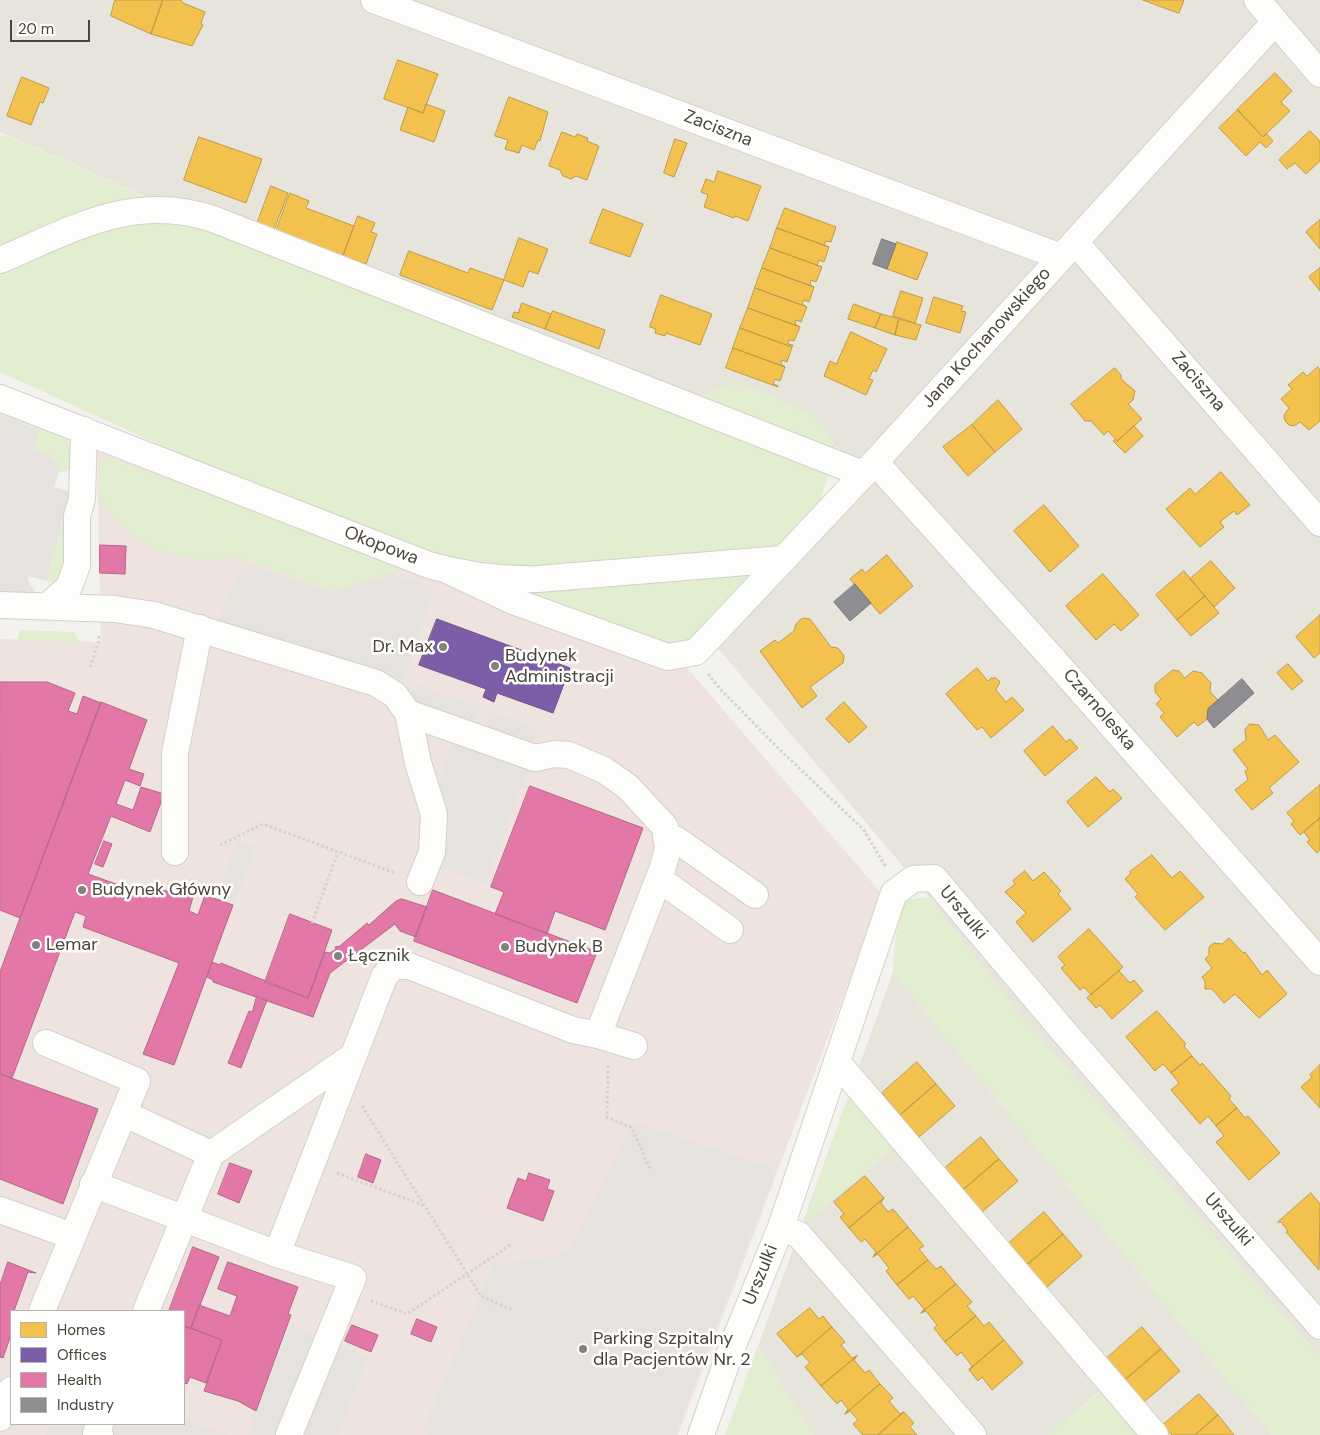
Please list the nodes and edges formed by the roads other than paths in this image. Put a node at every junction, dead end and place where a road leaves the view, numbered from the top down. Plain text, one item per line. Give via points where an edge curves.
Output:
1 (374, 0) edge
2 (1258, 0) edge
3 (1275, 22) junction
4 (1320, 74) edge
5 (1068, 250) junction
6 (0, 260) edge
7 (0, 398) edge
8 (84, 430) junction
9 (869, 468) junction
10 (1320, 523) edge
11 (783, 559) junction
12 (449, 571) junction
13 (0, 605) edge
14 (49, 605) junction
15 (200, 628) junction
16 (408, 712) junction
17 (666, 837) junction
18 (175, 852) dead end
19 (411, 879) road end
20 (659, 879) junction
21 (755, 896) dead end
22 (730, 930) dead end
23 (1320, 962) edge
24 (604, 1037) junction
25 (46, 1043) dead end
26 (634, 1046) dead end
27 (353, 1056) junction
28 (837, 1062) junction
29 (124, 1114) junction
30 (211, 1154) junction
31 (93, 1184) junction
32 (0, 1210) edge
33 (183, 1220) junction
34 (781, 1227) junction
35 (72, 1236) junction
36 (277, 1254) junction
37 (42, 1310) edge
38 (146, 1310) edge
39 (1320, 1326) edge
40 (10, 1393) edge
41 (0, 1418) edge
42 (100, 1425) edge
43 (100, 1435) edge
44 (289, 1435) edge
45 (701, 1435) edge
46 (973, 1435) edge
47 (1154, 1435) edge

1 - 5 street, Zaciszna
2 - 3 street
3 - 4 street
3 - 5 street, Jana Kochanowskiego
5 - 9 street, Jana Kochanowskiego
5 - 10 street, Zaciszna
6 - 9 street via 111,215 148,209 186,211
7 - 8 street, Okopowa
8 - 12 street, Okopowa
8 - 14 street via 82,499 77,516 77,565 69,587
9 - 11 street, Jana Kochanowskiego
9 - 23 street, Czarnoleska via 1060,666
11 - 12 street, Okopowa via 529,580 483,578
11 - 12 street, Jana Kochanowskiego via 696,652 668,657 513,601
13 - 14 street
14 - 15 street via 139,612
15 - 16 street via 383,686
15 - 18 street via 175,753
16 - 17 street via 535,758 569,755 604,770 648,807 664,827
16 - 19 street via 418,763 434,814 432,852
17 - 20 street via 668,849
17 - 21 street via 678,840
20 - 22 street
20 - 24 street
24 - 26 street
24 - 27 street via 573,1030 409,966 393,966 384,977
25 - 29 street via 137,1081
27 - 30 street
27 - 36 street
28 - 34 street, Urszulki
28 - 39 street, Urszulki via 894,893 913,879 934,878
28 - 47 street
29 - 30 street
29 - 31 street
30 - 33 street
31 - 33 street
31 - 35 street
32 - 35 street
33 - 36 street
33 - 38 street
34 - 45 street, Urszulki via 731,1350
34 - 46 street via 800,1235
35 - 37 street
36 - 44 street via 353,1278
40 - 41 street
42 - 43 street via 96,1433

